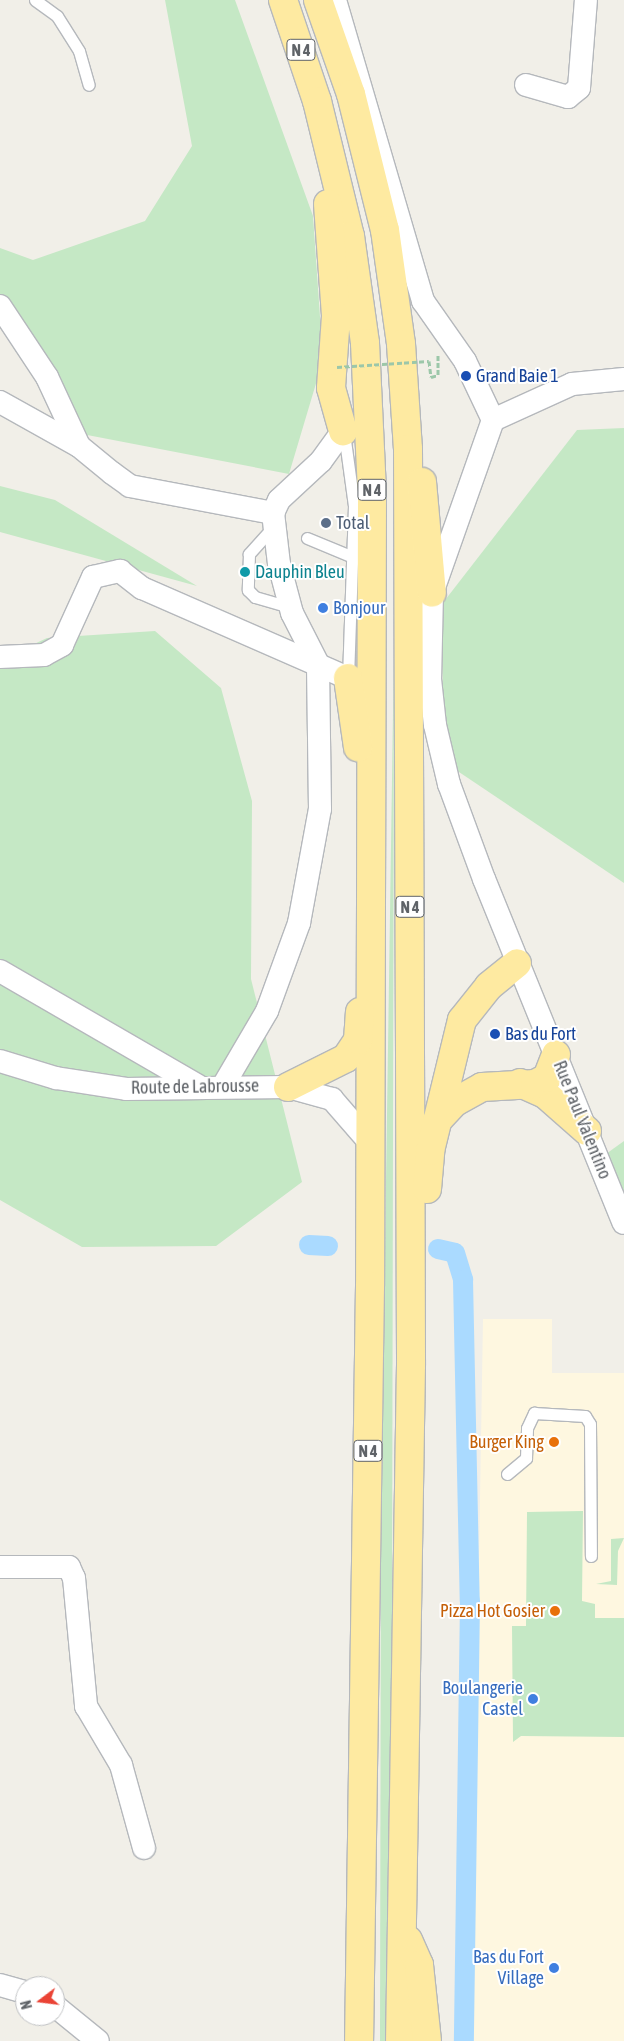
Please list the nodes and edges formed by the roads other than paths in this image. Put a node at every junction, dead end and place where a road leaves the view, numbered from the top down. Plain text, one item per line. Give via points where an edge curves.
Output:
1 (35, 0) edge
2 (283, 0) edge
3 (318, 0) edge
4 (335, 0) edge
5 (586, 0) edge
6 (89, 85) dead end
7 (526, 85) dead end
8 (317, 101) junction
9 (0, 306) edge
10 (624, 379) edge
11 (0, 402) edge
12 (493, 420) junction
13 (344, 431) junction
14 (80, 446) junction
15 (408, 449) junction
16 (273, 519) junction
17 (307, 538) dead end
18 (353, 557) junction
19 (432, 593) junction
20 (290, 607) junction
21 (0, 657) edge
22 (318, 664) junction
23 (348, 678) junction
24 (373, 885) junction
25 (372, 954) junction
26 (517, 963) junction
27 (0, 971) edge
28 (556, 1054) junction
29 (0, 1061) edge
30 (520, 1083) junction
31 (222, 1086) junction
32 (199, 1087) junction
33 (288, 1087) junction
34 (437, 1121) junction
35 (587, 1131) junction
36 (371, 1144) junction
37 (624, 1222) edge
38 (410, 1365) junction
39 (507, 1474) dead end
40 (591, 1556) dead end
41 (0, 1567) edge
42 (144, 1848) dead end
43 (401, 1920) junction
44 (0, 1985) edge
45 (15, 1989) edge
46 (65, 2014) edge
47 (358, 2033) edge
48 (98, 2041) edge
49 (400, 2041) edge
50 (427, 2041) edge

1 - 6 lane via 57,16 79,51
2 - 8 highway, N 4
3 - 15 highway, N 4 via 351,94 386,230 401,344
4 - 12 street via 423,301 465,361
5 - 7 street via 579,88 568,97
8 - 13 highway via 336,316 331,388
8 - 24 highway, N 4 via 350,236 365,343 372,493
9 - 14 street via 47,377
10 - 12 street via 572,384
11 - 14 street
12 - 19 street, Rue Paul Valentino
13 - 16 street via 322,461 278,500
13 - 18 lane via 354,506
14 - 16 street via 130,486
15 - 19 highway via 422,477
15 - 38 highway, N 4
16 - 20 street
16 - 20 lane via 249,554 248,590 255,597
17 - 18 lane
18 - 23 lane
19 - 26 street, Rue Paul Valentino via 430,679 435,725 449,784
20 - 22 street
21 - 22 street via 44,655 62,645 93,577 120,570 142,588
22 - 23 street
22 - 31 street via 320,809 299,923 267,1011
23 - 24 highway
24 - 25 highway, N 4
25 - 33 highway via 358,1040 337,1066
25 - 36 highway, N 4
26 - 28 street, Rue Paul Valentino
26 - 34 highway via 489,986 462,1020
27 - 32 street
28 - 30 highway via 547,1078 535,1084
28 - 35 street, Rue Paul Valentino
29 - 32 street, Route de Labrousse via 56,1078 126,1089
30 - 34 highway via 482,1087 455,1102
30 - 35 highway via 545,1094
31 - 32 street, Route de Labrousse
31 - 33 street, Route de Labrousse
33 - 36 street, Route de Labrousse via 332,1099
34 - 38 highway via 430,1151
35 - 37 street, Rue Paul Valentino
36 - 47 highway, N 4
38 - 43 highway, N 4
39 - 40 lane via 526,1458 527,1428 534,1412 585,1416 590,1424
41 - 42 street via 68,1567 74,1578 86,1706 121,1765
43 - 49 highway, N 4
43 - 50 highway via 419,1965
44 - 45 street
46 - 48 street

